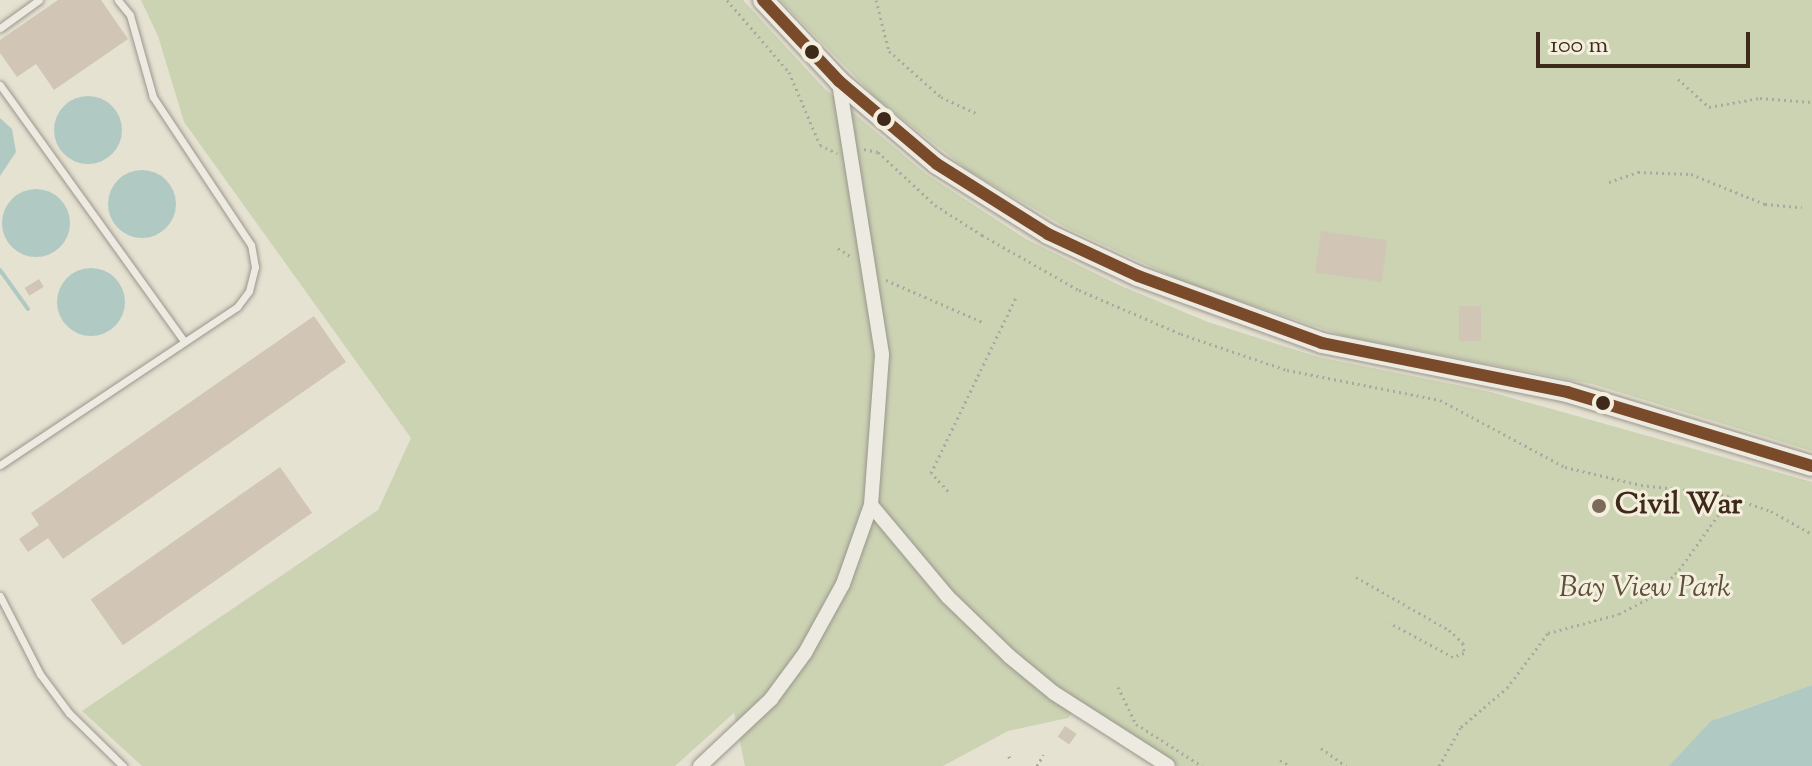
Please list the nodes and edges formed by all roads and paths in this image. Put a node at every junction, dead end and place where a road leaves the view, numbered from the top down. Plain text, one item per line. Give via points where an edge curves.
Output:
1 (39, 0) edge
2 (118, 0) edge
3 (763, 0) edge
4 (876, 0) edge
5 (0, 28) edge
6 (1678, 79) dead end
7 (839, 81) junction
8 (0, 85) edge
9 (1812, 102) edge
10 (978, 114) dead end
11 (1609, 182) dead end
12 (1802, 207) dead end
13 (838, 248) dead end
14 (871, 270) junction
15 (1017, 295) dead end
16 (985, 323) dead end
17 (183, 340) junction
18 (0, 465) edge
19 (1812, 466) edge
20 (948, 491) dead end
21 (1731, 497) dead end
22 (871, 505) junction
23 (1356, 577) dead end
24 (0, 596) edge
25 (1390, 623) dead end
26 (1118, 687) dead end
27 (1321, 748) dead end
28 (1043, 755) dead end
29 (1280, 760) dead end
30 (123, 766) edge
31 (700, 766) edge
32 (1037, 766) edge
33 (1168, 766) edge
34 (1202, 766) edge
35 (1290, 766) edge
36 (1346, 766) edge
37 (1439, 766) edge

1 - 5 lane
2 - 17 lane via 130,15 153,97 253,256 249,291 237,307
3 - 7 main road
4 - 10 path via 889,51 941,97
6 - 9 path via 1709,107 1760,98
7 - 14 street
7 - 19 main road via 937,164 1010,212 1192,300 1362,354 1601,400
8 - 17 lane
11 - 12 path via 1638,172 1691,174 1757,202
13 - 14 path
14 - 16 path via 909,293
14 - 22 street via 882,368
15 - 20 path via 931,473
17 - 18 lane
21 - 37 path via 1679,570 1654,595 1619,614 1548,633 1507,688 1461,727
22 - 31 street via 843,584 805,653 771,699
22 - 33 street via 948,597 1009,656 1054,693
23 - 25 path via 1449,630 1463,643 1464,653 1453,657
24 - 30 lane via 47,684
26 - 34 path via 1136,724
27 - 36 path
28 - 32 path
29 - 35 path

